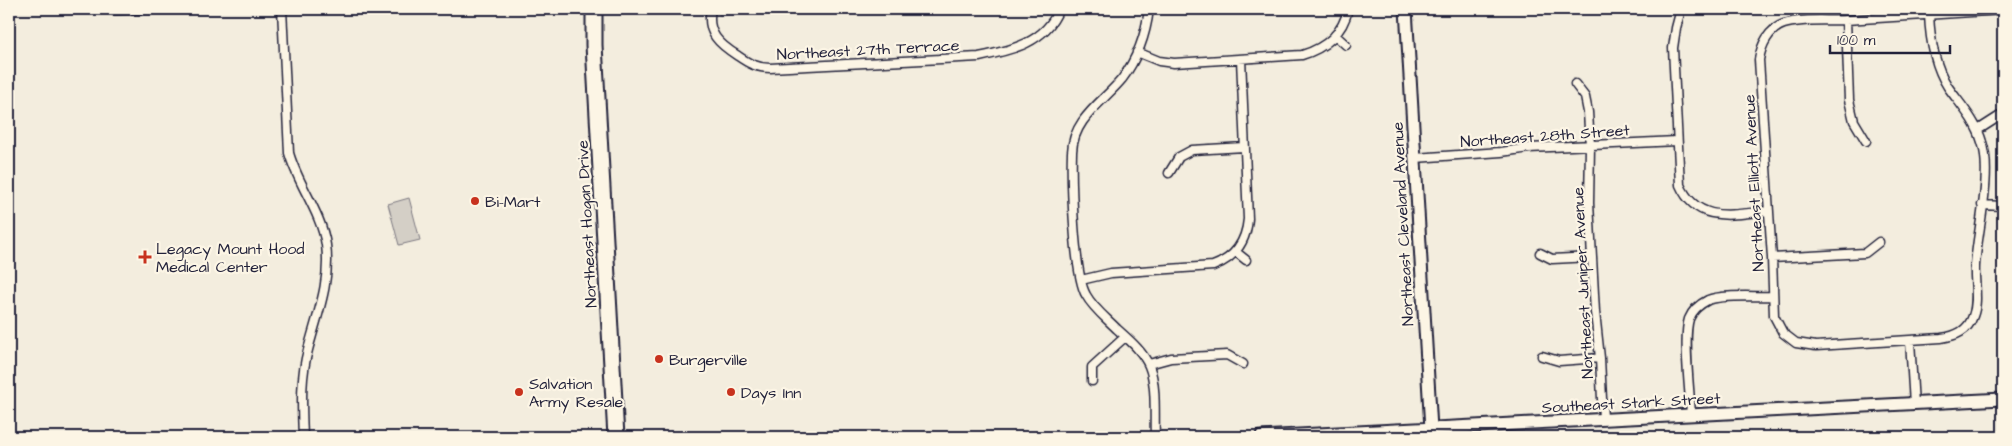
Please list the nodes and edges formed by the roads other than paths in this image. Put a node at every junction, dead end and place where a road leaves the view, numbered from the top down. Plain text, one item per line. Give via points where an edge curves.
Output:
1 (155, 9) edge
2 (282, 9) edge
3 (594, 9) edge
4 (711, 9) edge
5 (1059, 9) edge
6 (1149, 9) edge
7 (1348, 9) edge
8 (1406, 9) edge
9 (1681, 9) edge
10 (115, 10) dead end
11 (2003, 10) edge
12 (1929, 14) junction
13 (1846, 20) junction
14 (1335, 35) junction
15 (1346, 45) dead end
16 (1137, 52) junction
17 (1241, 59) junction
18 (1575, 84) dead end
19 (2003, 114) edge
20 (1978, 130) junction
21 (1677, 141) junction
22 (1866, 141) dead end
23 (1590, 146) junction
24 (1244, 147) junction
25 (1415, 158) junction
26 (1169, 173) dead end
27 (1982, 205) junction
28 (2003, 206) edge
29 (1769, 212) junction
30 (1879, 242) dead end
31 (1236, 252) junction
32 (1540, 254) dead end
33 (1592, 257) junction
34 (1772, 258) junction
35 (1246, 260) dead end
36 (1081, 280) junction
37 (1773, 296) junction
38 (1125, 337) junction
39 (1910, 341) junction
40 (1542, 356) dead end
41 (1600, 358) junction
42 (1149, 364) junction
43 (1243, 364) dead end
44 (1092, 381) dead end
45 (2003, 400) edge
46 (1914, 404) junction
47 (1691, 415) junction
48 (1603, 420) junction
49 (1432, 433) edge
50 (303, 437) edge
51 (616, 437) edge
52 (1155, 437) edge
53 (1261, 437) edge

1 - 10 street
2 - 50 street via 289,153 323,233 327,261 323,298 304,371
3 - 51 highway, Northeast Hogan Drive
4 - 5 street, Northeast 27th Terrace via 710,20 720,44 763,68 979,57 1037,38
6 - 16 street
7 - 14 street
8 - 25 main road, Northeast Cleveland Avenue
9 - 21 street via 1673,48
11 - 12 street
12 - 13 street
12 - 20 street via 1934,58 1948,86
13 - 22 street via 1849,100 1854,121
13 - 29 street, Northeast Elliott Avenue via 1784,24 1764,42 1759,60
14 - 15 street
14 - 17 street via 1321,48 1302,55
16 - 17 street via 1174,63
16 - 36 street via 1122,79 1081,123 1073,141 1072,169
17 - 24 street
18 - 23 street, Northeast Juniper Avenue via 1584,97 1588,112
19 - 20 street
20 - 27 street via 1986,158
21 - 23 street, Northeast 28th Street
21 - 29 street via 1680,185 1690,202 1716,214
23 - 25 street, Northeast 28th Street
23 - 33 street, Northeast Juniper Avenue
24 - 26 street via 1192,150 1179,157
24 - 31 street via 1248,219 1244,238
25 - 49 main road, Northeast Cleveland Avenue
27 - 28 street
27 - 39 street via 1971,329 1951,337
29 - 34 street, Northeast Elliott Avenue
30 - 34 street via 1865,253
31 - 35 street
31 - 36 street via 1213,266 1111,273
32 - 33 street via 1552,259
33 - 41 street, Northeast Juniper Avenue
34 - 37 street, Northeast Elliott Avenue
36 - 38 street via 1092,305
37 - 39 street, Northeast Elliott Avenue via 1777,325 1796,343 1816,346
37 - 47 street via 1719,298 1692,307 1687,334
38 - 42 street
38 - 44 street via 1092,367
39 - 46 street
40 - 41 street via 1559,360
41 - 48 street, Northeast Juniper Avenue
42 - 43 street via 1171,358 1227,355
42 - 52 street via 1153,378
45 - 46 main road, Southeast Stark Street
46 - 47 main road, Southeast Stark Street
47 - 48 main road, Southeast Stark Street
48 - 49 main road, Southeast Stark Street
49 - 53 main road, Southeast Stark Street

